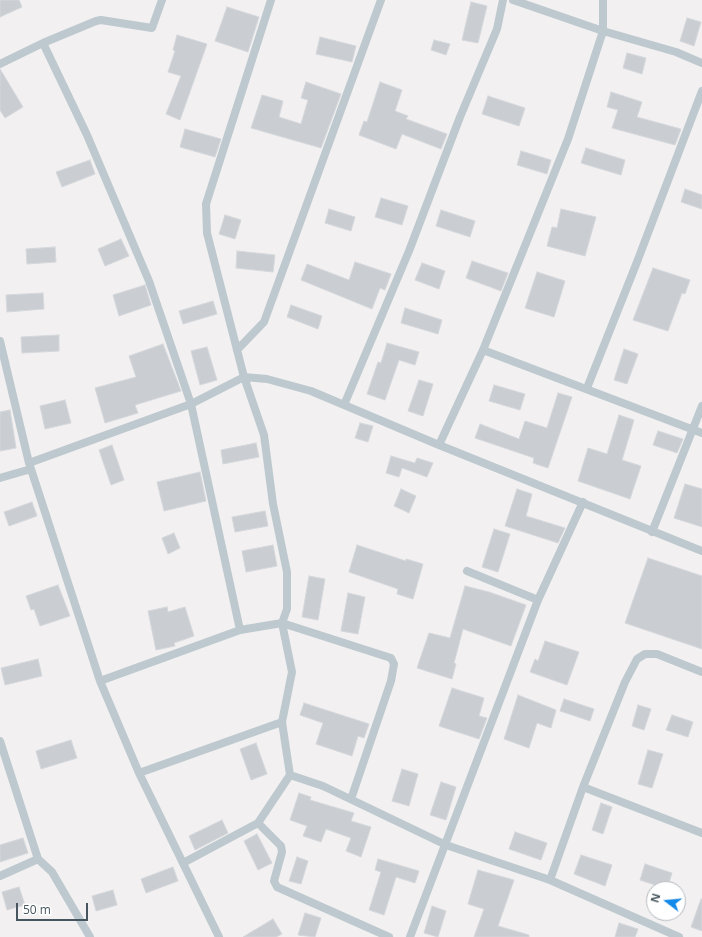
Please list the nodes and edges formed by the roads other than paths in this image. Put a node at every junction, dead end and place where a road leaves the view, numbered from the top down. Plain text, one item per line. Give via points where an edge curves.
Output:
1 (162, 0) edge
2 (271, 0) edge
3 (381, 0) edge
4 (503, 0) edge
5 (513, 0) edge
6 (602, 0) edge
7 (603, 31) junction
8 (43, 43) junction
9 (702, 63) edge
10 (0, 64) edge
11 (702, 91) edge
12 (0, 341) edge
13 (237, 350) junction
14 (483, 350) junction
15 (244, 377) junction
16 (587, 388) junction
17 (191, 404) junction
18 (344, 405) junction
19 (702, 406) edge
20 (693, 430) junction
21 (702, 433) edge
22 (439, 445) junction
23 (30, 466) junction
24 (0, 478) edge
25 (583, 502) junction
26 (652, 532) junction
27 (702, 551) edge
28 (467, 571) dead end
29 (538, 600) junction
30 (282, 623) junction
31 (240, 630) junction
32 (702, 672) edge
33 (100, 681) junction
34 (282, 722) junction
35 (0, 741) edge
36 (139, 773) junction
37 (290, 775) junction
38 (583, 787) junction
39 (351, 799) junction
40 (258, 824) junction
41 (702, 833) edge
42 (446, 845) junction
43 (38, 859) junction
44 (183, 863) junction
45 (0, 876) edge
46 (550, 880) junction
47 (90, 937) edge
48 (219, 937) edge
49 (389, 937) edge
50 (410, 937) edge
51 (679, 937) edge

1 - 8 street via 152,28 101,20
2 - 13 street via 206,204 207,233
3 - 13 street via 264,322
4 - 18 street via 497,29 409,251
5 - 7 street
6 - 7 street
7 - 9 street via 676,52
7 - 14 street via 568,139
8 - 10 street
8 - 17 street via 88,135 149,281
11 - 16 street
12 - 23 street
13 - 15 street
14 - 16 street
14 - 22 street
15 - 17 street
15 - 18 street via 267,379 311,391
15 - 30 street via 264,435 273,504 287,572 287,609
16 - 20 street
17 - 23 street
17 - 31 street
18 - 22 street
19 - 20 street
20 - 21 street
20 - 26 street
22 - 25 street
23 - 24 street
23 - 33 street
25 - 26 street
25 - 29 street
26 - 27 street
28 - 29 street
29 - 42 street
30 - 31 street
30 - 34 street via 292,672
30 - 39 street via 392,658 394,661 391,681
31 - 33 street
32 - 38 street via 657,654 645,654 637,659 625,682
33 - 36 street
34 - 36 street
34 - 37 street
35 - 43 street
36 - 44 street
37 - 39 street
37 - 40 street
38 - 41 street
38 - 46 street
39 - 42 street
40 - 44 street
40 - 49 street via 281,846 282,852 274,881 277,886
42 - 46 street
42 - 50 street
43 - 45 street
43 - 47 street via 52,872
44 - 48 street
46 - 51 street

